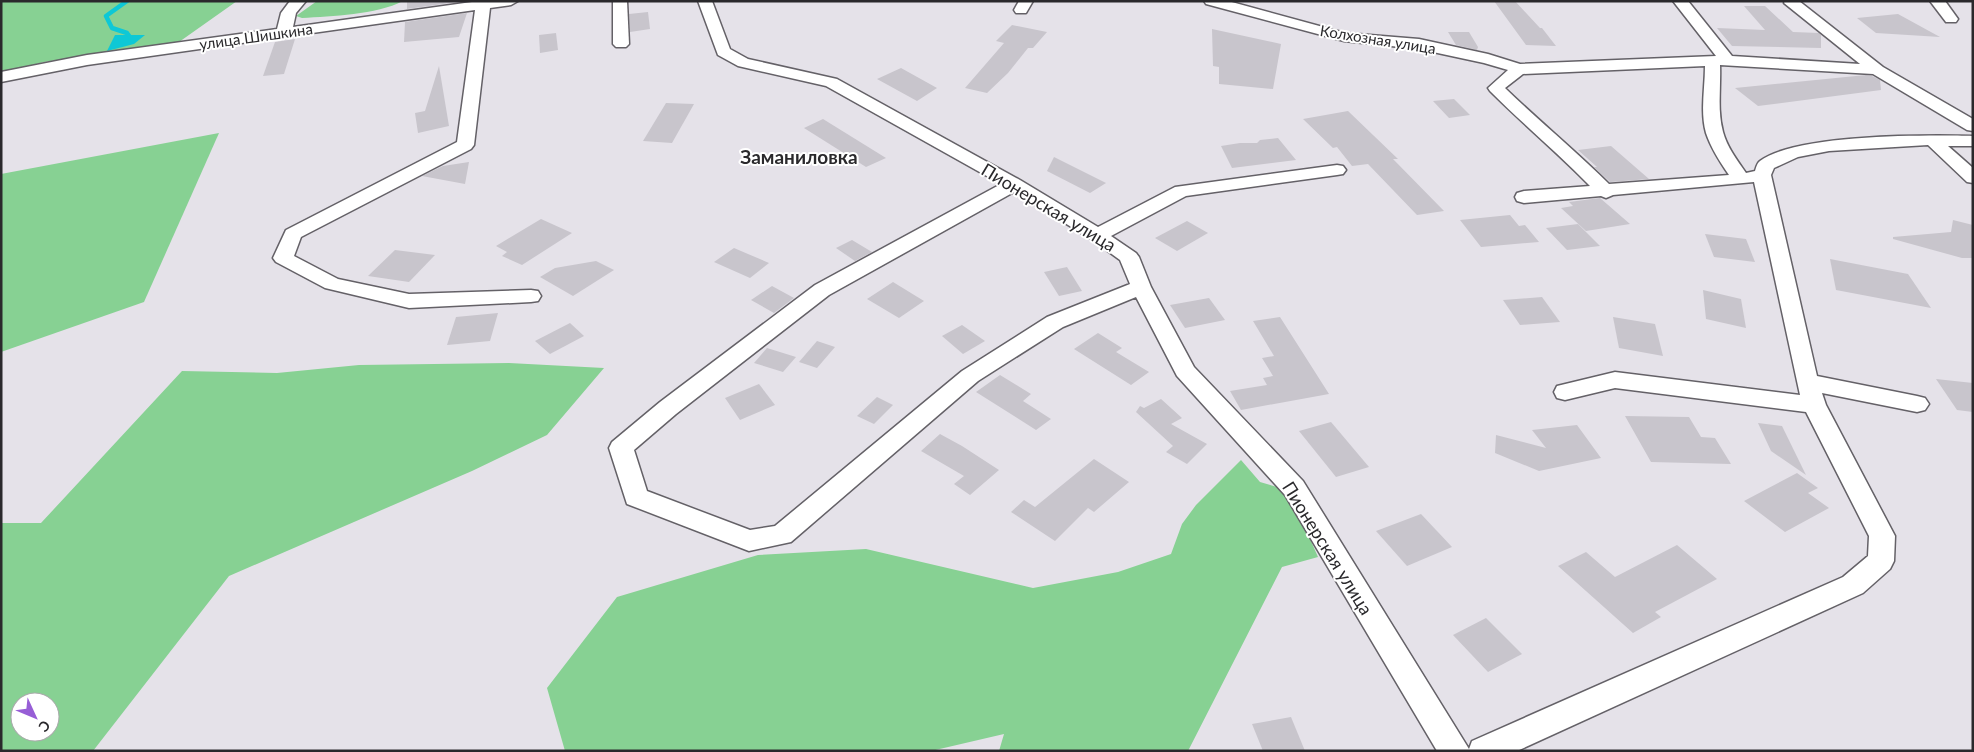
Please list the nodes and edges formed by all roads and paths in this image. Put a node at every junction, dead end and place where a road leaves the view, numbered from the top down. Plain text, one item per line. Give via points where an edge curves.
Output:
1 (299, 1) edge
2 (511, 1) edge
3 (620, 1) edge
4 (705, 1) edge
5 (1211, 1) edge
6 (1680, 1) edge
7 (1792, 1) edge
8 (1937, 1) edge
9 (484, 5) junction
10 (1950, 18) dead end
11 (282, 32) junction
12 (622, 44) dead end
13 (1720, 60) junction
14 (1519, 69) junction
15 (1877, 70) junction
16 (1, 77) edge
17 (1973, 126) edge
18 (1932, 140) junction
19 (1973, 141) edge
20 (1337, 170) dead end
21 (1751, 177) junction
22 (1973, 178) edge
23 (1014, 184) junction
24 (1606, 192) junction
25 (1524, 198) dead end
26 (1098, 235) junction
27 (1141, 287) junction
28 (531, 296) dead end
29 (1807, 382) junction
30 (1565, 392) dead end
31 (1917, 404) dead end
32 (1814, 405) junction
33 (1454, 751) edge
34 (1483, 751) edge

1 - 11 street via 291,6
2 - 9 street, улица Шишкина
3 - 12 street
4 - 23 street, Пионерская улица via 723,52 743,63 831,82
5 - 14 street, Колхозная улица via 1344,37 1419,44
6 - 13 street
7 - 15 street
8 - 10 street
9 - 11 street, улица Шишкина
9 - 28 street via 465,145 293,234 283,258 332,284 408,301
11 - 16 street, улица Шишкина via 87,60
13 - 14 street
13 - 15 street
13 - 21 street via 1714,79 1714,130 1723,152
14 - 24 street via 1496,88
15 - 17 street
18 - 19 street
18 - 21 street via 1829,146 1793,153 1766,165
18 - 22 street
20 - 26 street via 1181,191
21 - 24 street
21 - 29 street
23 - 26 street, Пионерская улица
23 - 27 street via 822,290 668,408 622,448 636,497 749,541 782,535 970,376 1055,322
24 - 25 street
26 - 27 street, Пионерская улица via 1129,257
27 - 33 street, Пионерская улица via 1185,371 1294,488
29 - 31 street
29 - 32 street
30 - 32 street via 1615,380
32 - 34 street via 1882,536 1881,561 1853,585

